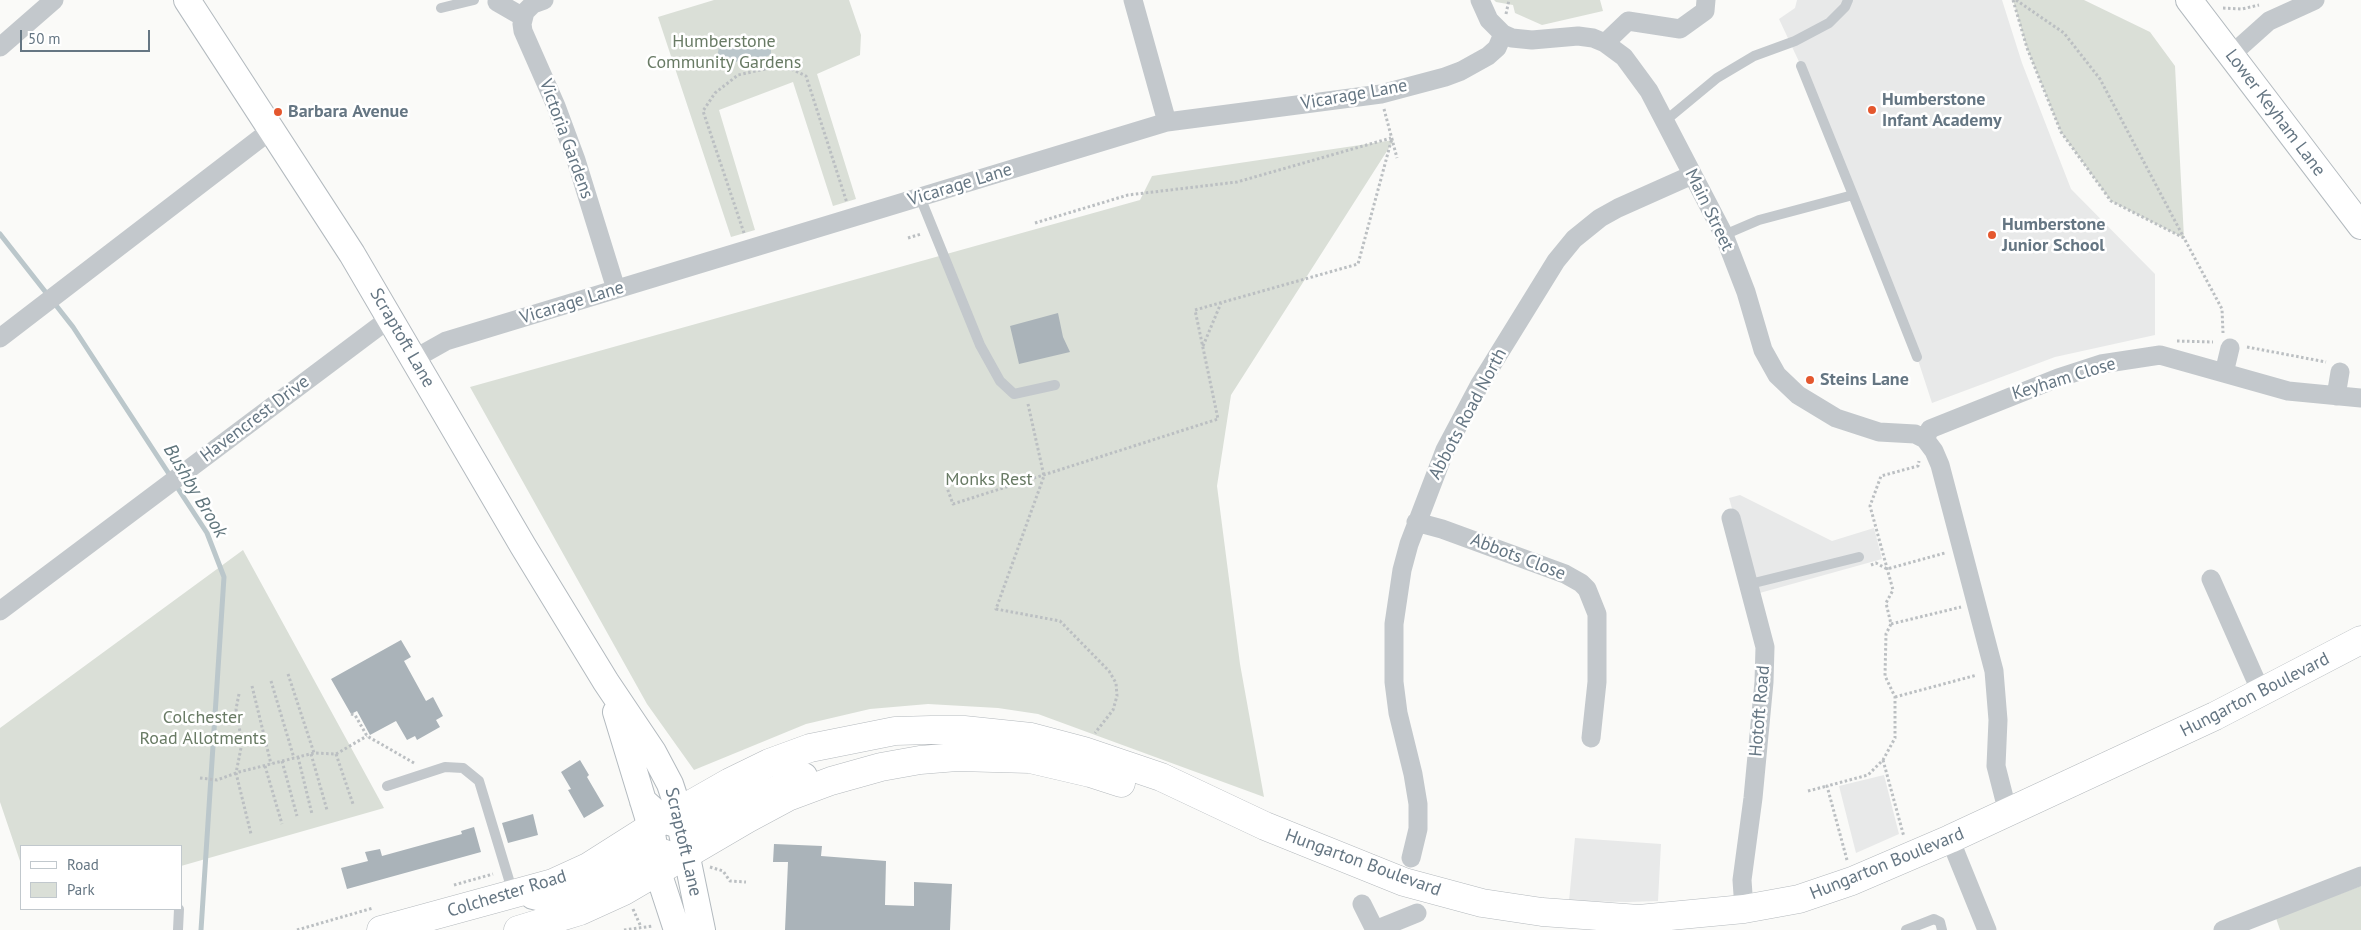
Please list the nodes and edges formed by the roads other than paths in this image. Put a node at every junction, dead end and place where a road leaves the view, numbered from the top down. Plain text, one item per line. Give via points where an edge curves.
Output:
1 (54, 0) edge
2 (187, 0) edge
3 (474, 0) edge
4 (544, 0) edge
5 (1133, 0) edge
6 (1480, 0) edge
7 (1706, 0) edge
8 (1848, 0) edge
9 (2189, 0) edge
10 (2315, 0) edge
11 (493, 1) edge
12 (442, 8) dead end
13 (523, 17) junction
14 (1503, 34) junction
15 (1605, 43) junction
16 (0, 47) edge
17 (2231, 55) junction
18 (1801, 66) dead end
19 (1665, 121) junction
20 (1166, 122) junction
21 (271, 130) junction
22 (1692, 175) junction
23 (1853, 195) junction
24 (920, 196) junction
25 (2361, 226) edge
26 (1724, 235) junction
27 (616, 289) junction
28 (390, 318) junction
29 (0, 338) edge
30 (2227, 344) road end
31 (1917, 357) dead end
32 (414, 359) junction
33 (2336, 368) road end
34 (2224, 373) junction
35 (1055, 386) dead end
36 (2336, 396) junction
37 (2361, 398) edge
38 (1925, 439) junction
39 (1731, 518) dead end
40 (1416, 522) junction
41 (1859, 556) road end
42 (2211, 579) dead end
43 (1750, 584) junction
44 (0, 611) edge
45 (2361, 640) edge
46 (606, 682) junction
47 (2261, 692) junction
48 (1591, 738) dead end
49 (388, 786) dead end
50 (2008, 813) junction
51 (1265, 826) junction
52 (1950, 839) junction
53 (672, 847) junction
54 (1412, 858) dead end
55 (2361, 876) edge
56 (518, 894) junction
57 (1362, 904) dead end
58 (1744, 909) junction
59 (179, 910) edge
60 (1417, 912) dead end
61 (2265, 922) edge
62 (672, 929) edge
63 (178, 930) edge
64 (381, 930) edge
65 (518, 930) edge
66 (702, 930) edge
67 (1906, 930) edge
68 (1942, 930) edge
69 (1987, 930) edge
70 (2223, 930) edge

1 - 16 street
2 - 21 street, Scraptoft Lane
3 - 12 lane
4 - 13 street via 529,7
5 - 20 street
6 - 14 street via 1489,20
7 - 15 street via 1705,11 1680,29 1628,21
8 - 19 lane via 1845,8 1829,23 1746,60 1717,78
9 - 17 street, Lower Keyham Lane
10 - 17 street via 2268,21
11 - 13 street
13 - 27 street, Victoria Gardens via 523,31 576,160
14 - 15 street, Main Street via 1522,40 1578,36
14 - 20 street, Vicarage Lane via 1497,48 1488,56 1461,71 1380,94
15 - 19 street, Main Street via 1631,66
17 - 25 street, Lower Keyham Lane
18 - 23 lane
19 - 22 street, Main Street
20 - 24 street, Vicarage Lane
21 - 28 street, Scraptoft Lane
21 - 29 street
22 - 26 street, Main Street
22 - 40 street, Abbots Road North via 1600,218 1564,249 1480,384 1445,450
23 - 26 lane via 1759,220
23 - 31 lane
24 - 27 street, Vicarage Lane
24 - 35 lane via 972,328 1000,381 1014,394
26 - 38 street, Main Street via 1746,292 1763,350 1777,375 1798,395 1836,418 1879,432 1915,434
27 - 32 street, Vicarage Lane via 446,341
28 - 32 street, Scraptoft Lane
28 - 44 street, Havencrest Drive
30 - 34 street
32 - 46 street, Scraptoft Lane
33 - 36 street
34 - 36 street, Keyham Close via 2288,391
34 - 38 street, Keyham Close via 2160,355 2101,364 1930,429
36 - 37 street, Keyham Close
38 - 50 street via 1940,465 1994,671 1998,720 1996,766
39 - 43 street, Hotoft Road
40 - 48 street, Abbots Close via 1565,574 1587,589 1597,614 1597,682
40 - 54 street, Abbots Road North via 1397,596 1393,650 1398,713 1418,804 1418,830
41 - 43 lane
42 - 47 street
43 - 58 street, Hotoft Road via 1765,647 1742,880
45 - 47 highway, Hungarton Boulevard
46 - 53 street, Scraptoft Lane
46 - 53 street, Scraptoft Lane via 653,752 670,784
47 - 50 highway, Hungarton Boulevard
49 - 56 lane via 445,766 463,768 479,781
50 - 52 highway, Hungarton Boulevard
51 - 53 highway, Hungarton Boulevard via 1176,802 1090,773 1030,759 957,757 903,763 840,778 788,797 747,819
51 - 53 highway, Hungarton Boulevard via 1161,778 1084,751 1030,737 964,730 895,731 810,748 769,763
51 - 58 highway, Hungarton Boulevard via 1404,882 1482,903 1542,912 1638,919
52 - 58 highway, Hungarton Boulevard via 1852,881 1799,899
52 - 69 street
53 - 56 highway, Colchester Road via 588,867 554,883
53 - 62 street, Scraptoft Lane
53 - 65 highway via 580,911
53 - 66 street, Scraptoft Lane
55 - 61 street
56 - 64 highway, Colchester Road
57 - 60 street via 1375,930
59 - 63 lane
61 - 70 street
67 - 68 lane via 1934,919 1940,922

